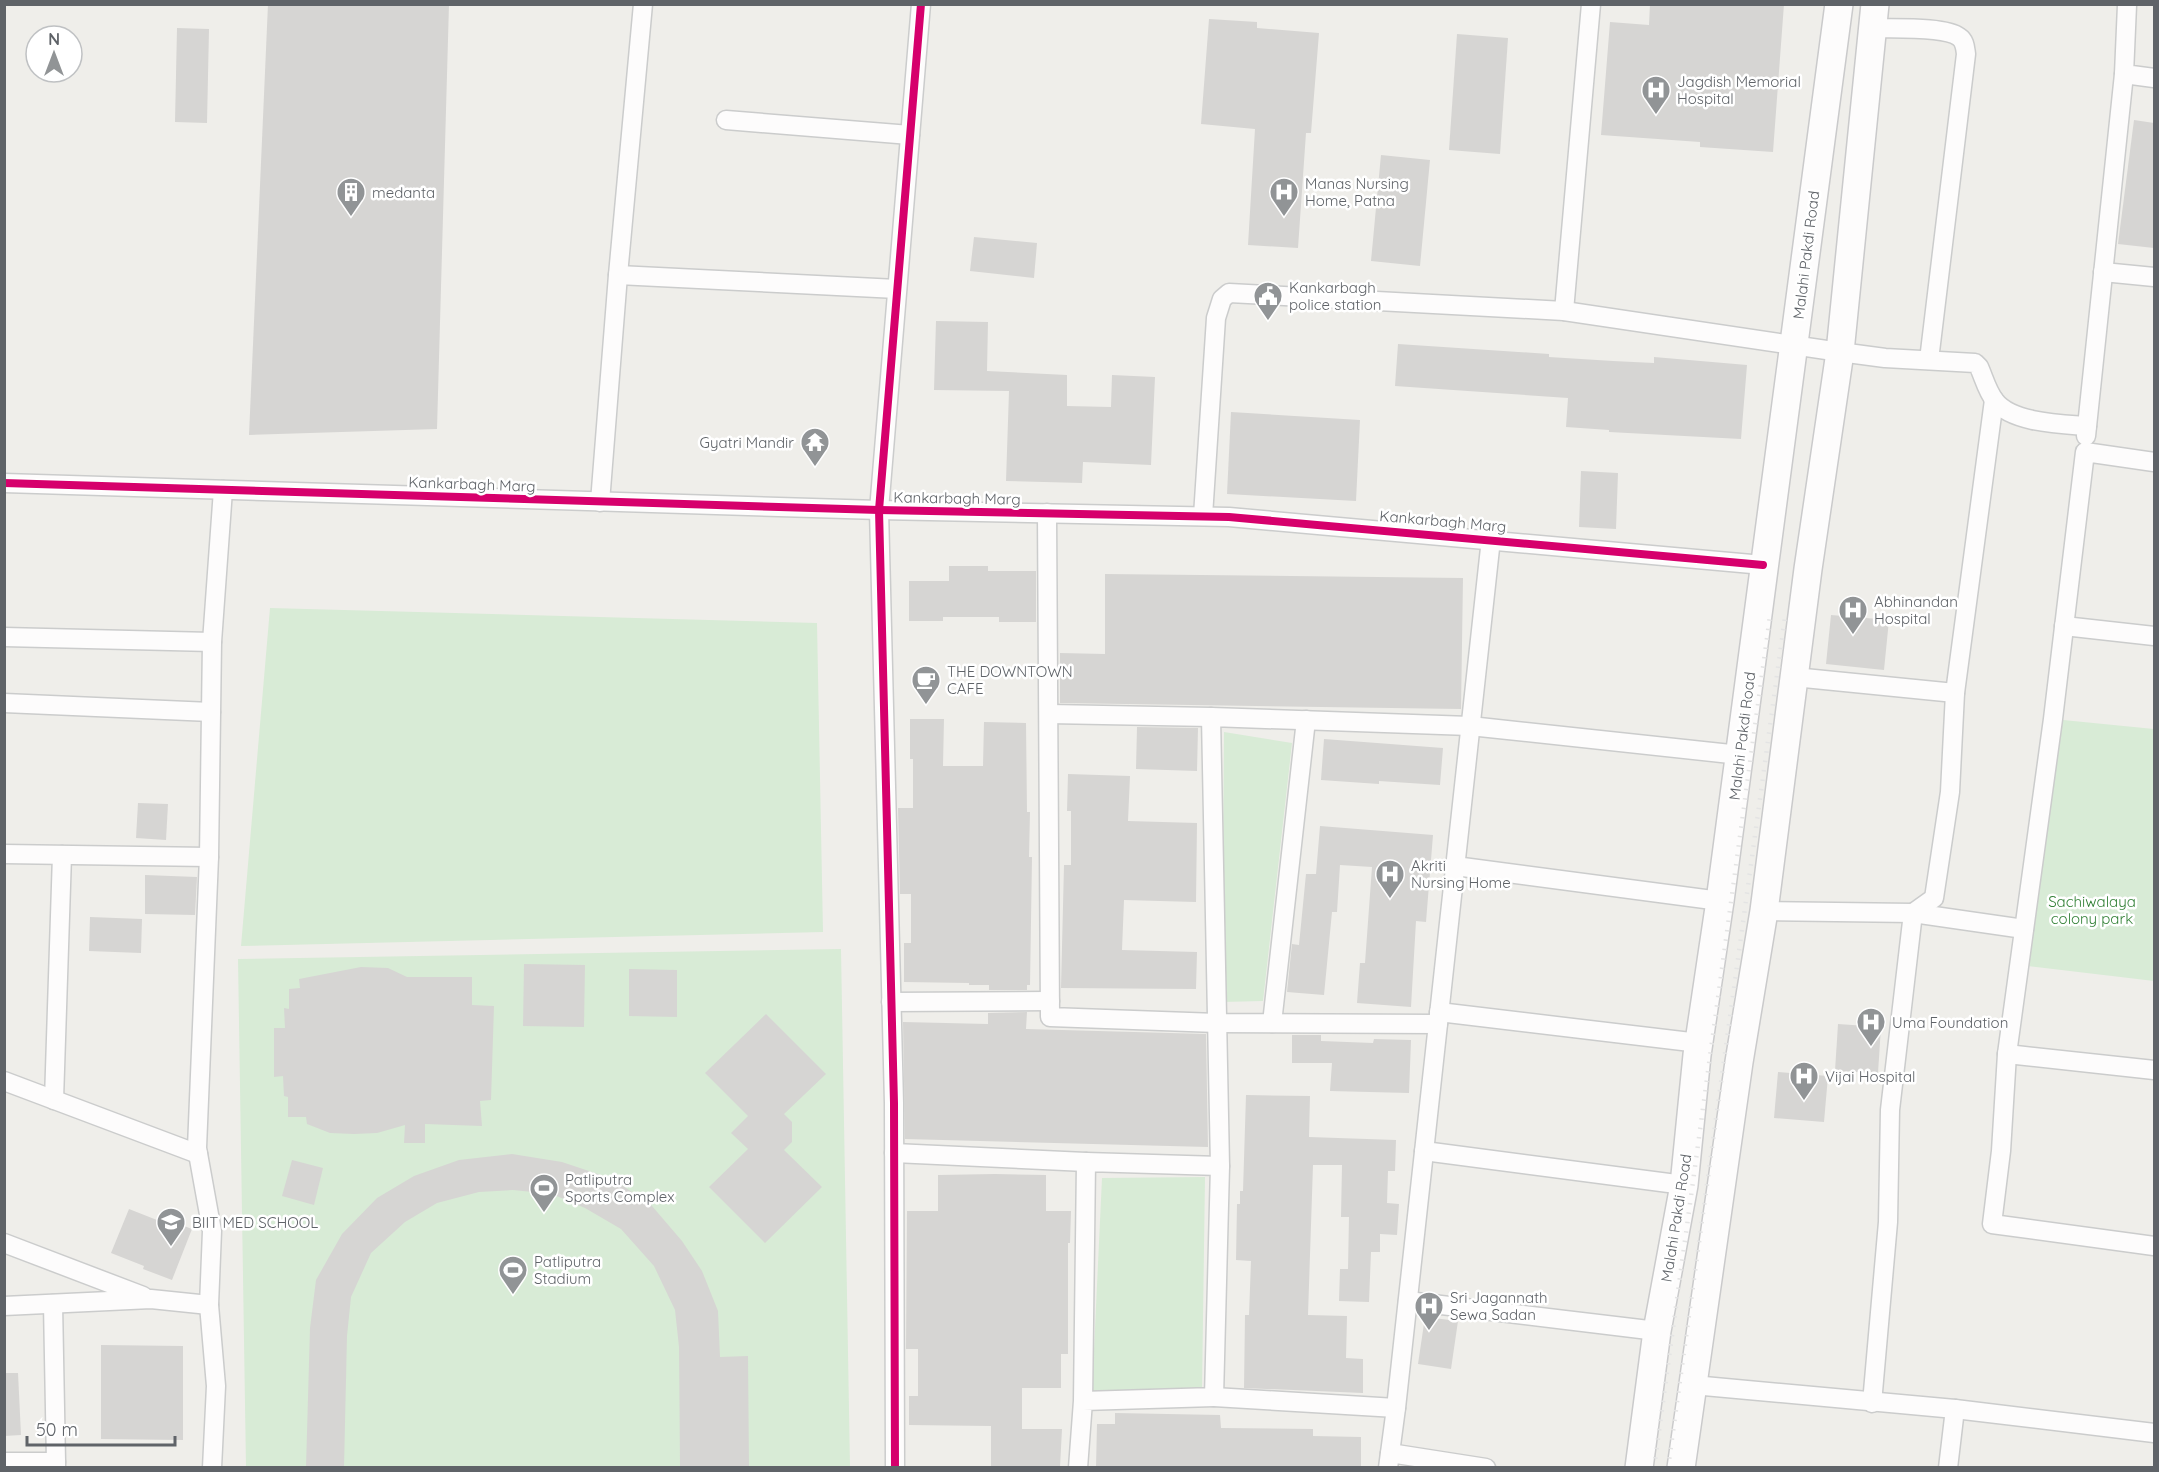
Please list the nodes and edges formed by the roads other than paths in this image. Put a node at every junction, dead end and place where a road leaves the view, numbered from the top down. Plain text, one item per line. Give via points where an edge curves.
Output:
1 (643, 4) edge
2 (921, 4) edge
3 (1582, 4) edge
4 (1839, 4) edge
5 (2127, 4) edge
6 (1591, 5) edge
7 (1874, 16) edge
8 (2124, 74) junction
9 (2154, 78) edge
10 (726, 120) dead end
11 (910, 135) junction
12 (2103, 272) junction
13 (618, 275) junction
14 (2154, 277) edge
15 (897, 289) junction
16 (1564, 311) junction
17 (1795, 345) junction
18 (1840, 352) junction
19 (1929, 360) junction
20 (1994, 400) junction
21 (2087, 426) junction
22 (2085, 452) junction
23 (2154, 462) edge
24 (4, 483) edge
25 (223, 490) junction
26 (600, 502) junction
27 (879, 510) junction
28 (1047, 513) junction
29 (1203, 516) junction
30 (1491, 539) junction
31 (1764, 565) junction
32 (2064, 626) junction
33 (2154, 636) edge
34 (4, 637) edge
35 (212, 642) junction
36 (1794, 677) junction
37 (1955, 693) junction
38 (4, 703) edge
39 (211, 712) junction
40 (1048, 714) junction
41 (1211, 717) junction
42 (1306, 720) junction
43 (1470, 726) junction
44 (1740, 755) junction
45 (4, 854) edge
46 (62, 855) junction
47 (209, 857) junction
48 (1455, 866) junction
49 (1720, 901) junction
50 (1764, 912) junction
51 (1913, 914) junction
52 (2024, 929) junction
53 (1050, 1001) junction
54 (891, 1002) junction
55 (1439, 1018) junction
56 (1216, 1023) junction
57 (1272, 1023) junction
58 (1699, 1043) junction
59 (2007, 1054) junction
60 (2154, 1070) edge
61 (4, 1081) edge
62 (54, 1100) junction
63 (1424, 1151) junction
64 (894, 1153) junction
65 (198, 1154) junction
66 (1086, 1162) junction
67 (1220, 1166) junction
68 (1684, 1185) junction
69 (4, 1243) edge
70 (2154, 1246) edge
71 (151, 1299) junction
72 (1408, 1301) junction
73 (53, 1304) junction
74 (209, 1305) junction
75 (4, 1306) edge
76 (1658, 1331) junction
77 (1693, 1384) junction
78 (1214, 1397) junction
79 (1083, 1401) junction
80 (1872, 1403) junction
81 (1396, 1407) junction
82 (1955, 1410) junction
83 (2154, 1433) edge
84 (1389, 1460) edge
85 (4, 1462) edge
86 (56, 1465) edge
87 (212, 1467) edge
88 (895, 1467) edge
89 (1078, 1467) edge
90 (1486, 1467) edge
91 (1639, 1467) edge
92 (1681, 1467) edge
93 (1948, 1467) edge

1 - 13 street
2 - 11 street
3 - 6 street
4 - 17 main road, Malahi Pakdi Road
5 - 8 street
6 - 16 street
7 - 18 main road
7 - 19 street via 1946,31 1962,39 1965,46
8 - 9 street
8 - 12 street
10 - 11 street
11 - 15 street
12 - 14 street
12 - 21 street
13 - 15 street
13 - 26 street
15 - 27 street
16 - 17 street
16 - 29 street via 1229,293 1222,299 1216,318
17 - 18 street
17 - 31 main road, Malahi Pakdi Road
18 - 19 street
18 - 36 main road
19 - 20 street via 1977,364
20 - 21 street via 2024,418
20 - 37 street
21 - 22 street
22 - 23 street
22 - 32 street
24 - 25 street, Kankarbagh Marg
25 - 26 street, Kankarbagh Marg
25 - 35 street
26 - 27 street, Kankarbagh Marg
27 - 28 street, Kankarbagh Marg
27 - 54 street
28 - 29 street, Kankarbagh Marg
28 - 40 street
29 - 30 street, Kankarbagh Marg
30 - 31 street, Kankarbagh Marg
30 - 43 street
31 - 44 main road, Malahi Pakdi Road
32 - 33 street
32 - 52 street
34 - 35 street
35 - 39 street
36 - 37 street
36 - 50 main road
37 - 51 street via 1950,792 1934,898
38 - 39 street
39 - 47 street
40 - 41 street
40 - 53 street
41 - 42 street
41 - 56 street
42 - 43 street
42 - 57 street
43 - 44 street
43 - 48 street
44 - 49 main road, Malahi Pakdi Road
45 - 46 street
46 - 47 street
46 - 62 street
47 - 65 street
48 - 49 street
48 - 55 street
49 - 58 main road, Malahi Pakdi Road
50 - 51 street
50 - 77 main road
51 - 52 street
51 - 80 street via 1890,1110 1888,1222
52 - 59 street
53 - 54 street
53 - 56 street via 1050,1017
54 - 64 street
55 - 57 street
55 - 58 street
55 - 63 street
56 - 57 street
56 - 67 street
58 - 68 main road, Malahi Pakdi Road
59 - 60 street
59 - 70 street via 1992,1224
61 - 62 street
62 - 65 street
63 - 68 street
63 - 72 street
64 - 66 street
64 - 88 street
65 - 74 street via 212,1231
66 - 67 street
66 - 79 street
67 - 78 street
68 - 76 main road, Malahi Pakdi Road
69 - 71 street
71 - 73 street
71 - 74 street
72 - 76 street
72 - 81 street
73 - 75 street
73 - 86 street
74 - 87 street via 216,1386
76 - 91 main road, Malahi Pakdi Road
77 - 80 street
77 - 92 main road
78 - 79 street
78 - 81 street
79 - 89 street
80 - 82 street
81 - 84 street
82 - 83 street
82 - 93 street
84 - 90 street
85 - 86 street

